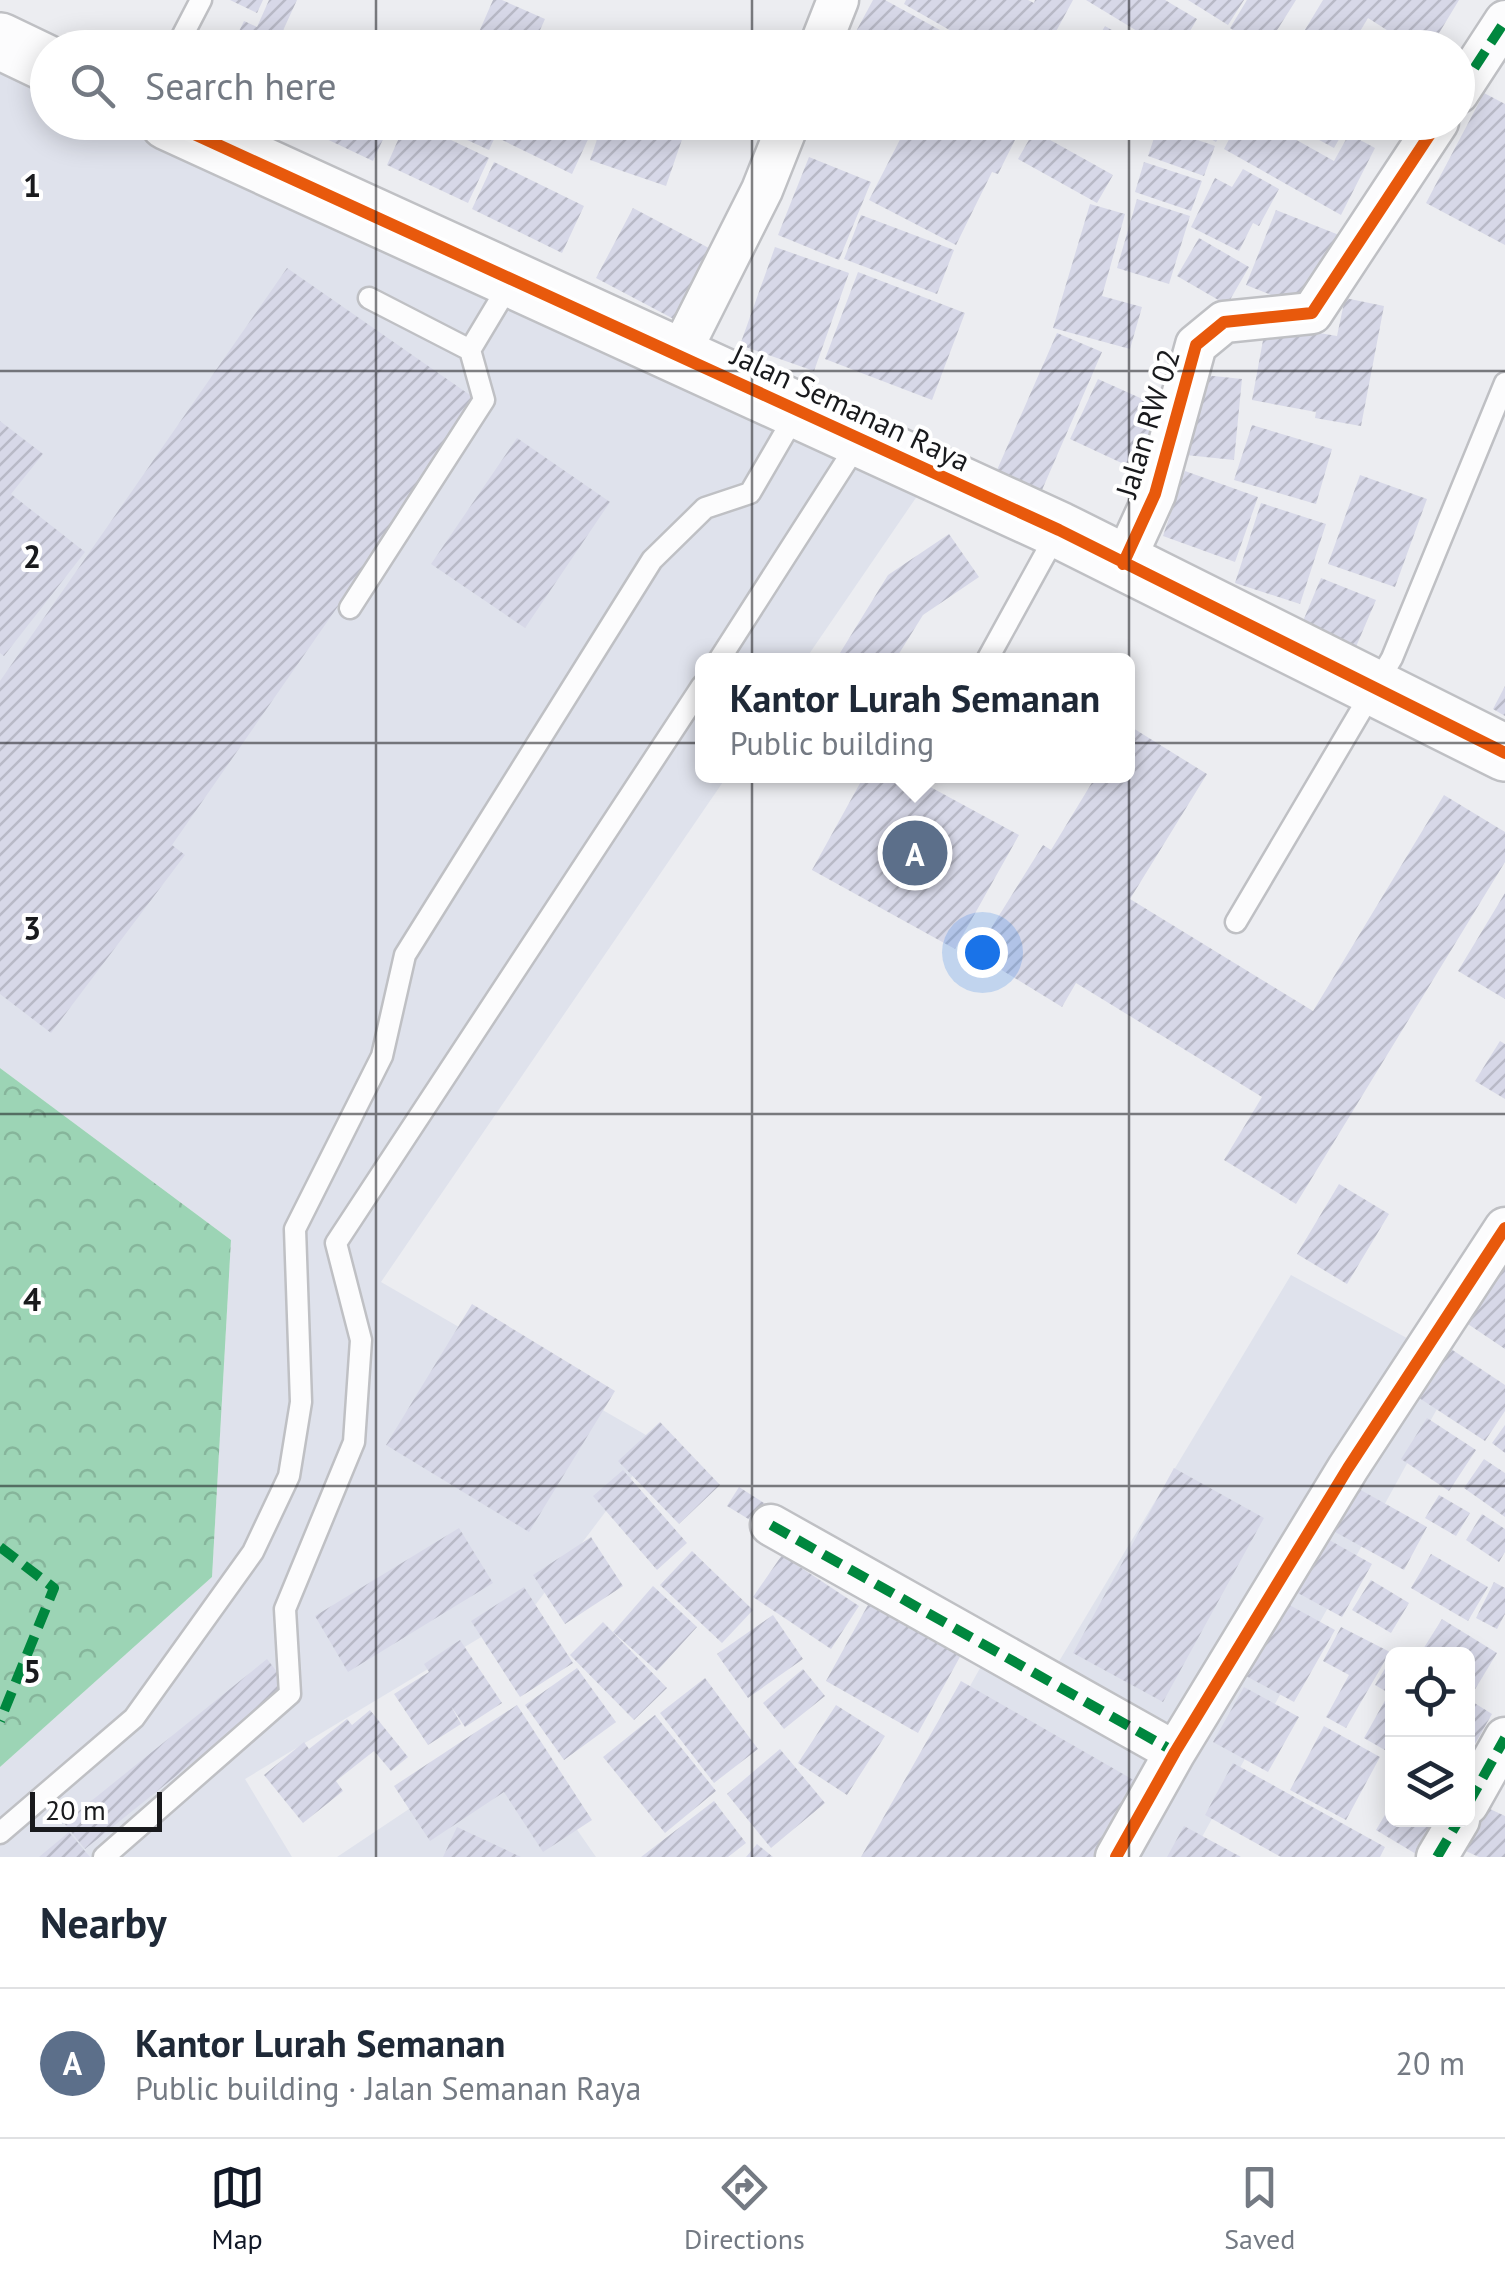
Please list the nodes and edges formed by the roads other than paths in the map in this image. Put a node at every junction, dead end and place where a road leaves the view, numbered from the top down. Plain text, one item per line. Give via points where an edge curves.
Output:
1 (201, 0) edge
2 (838, 0) edge
3 (1505, 20) edge
4 (185, 30) edge
5 (826, 30) edge
6 (0, 41) edge
7 (30, 55) edge
8 (1475, 66) edge
9 (208, 140) edge
10 (782, 140) edge
11 (1426, 140) edge
12 (512, 278) junction
13 (369, 298) dead end
14 (470, 350) junction
15 (679, 355) junction
16 (1505, 383) edge
17 (797, 412) junction
18 (861, 438) junction
19 (1059, 530) junction
20 (1123, 564) junction
21 (350, 608) dead end
22 (723, 653) edge
23 (991, 653) edge
24 (1375, 689) junction
25 (695, 697) edge
26 (1505, 753) edge
27 (1236, 922) dead end
28 (1505, 1228) edge
29 (770, 1525) dead end
30 (1505, 1738) edge
31 (1175, 1752) junction
32 (1475, 1792) edge
33 (0, 1832) edge
34 (104, 1857) edge
35 (1116, 1857) edge

1 - 4 lane
2 - 5 street
3 - 8 street
6 - 7 street
9 - 12 street, Jalan Semanan Raya
10 - 15 street
11 - 20 street, Jalan RW 02 via 1312,313 1224,322 1196,345 1155,494
12 - 14 lane
12 - 15 street, Jalan Semanan Raya
13 - 14 lane
14 - 21 lane via 484,400
15 - 17 street, Jalan Semanan Raya
16 - 24 lane
17 - 18 street, Jalan Semanan Raya
17 - 33 lane via 750,493 704,508 652,560 405,955 382,1056 295,1229 301,1402 289,1476 254,1552 134,1718
18 - 19 street, Jalan Semanan Raya
18 - 22 lane
19 - 20 street, Jalan Semanan Raya
19 - 23 lane
20 - 24 street, Jalan Semanan Raya
24 - 26 street, Jalan Semanan Raya
24 - 27 lane
25 - 34 lane via 336,1243 360,1340 354,1442 285,1609 290,1694
28 - 31 street
29 - 31 street
30 - 32 street
31 - 35 street

